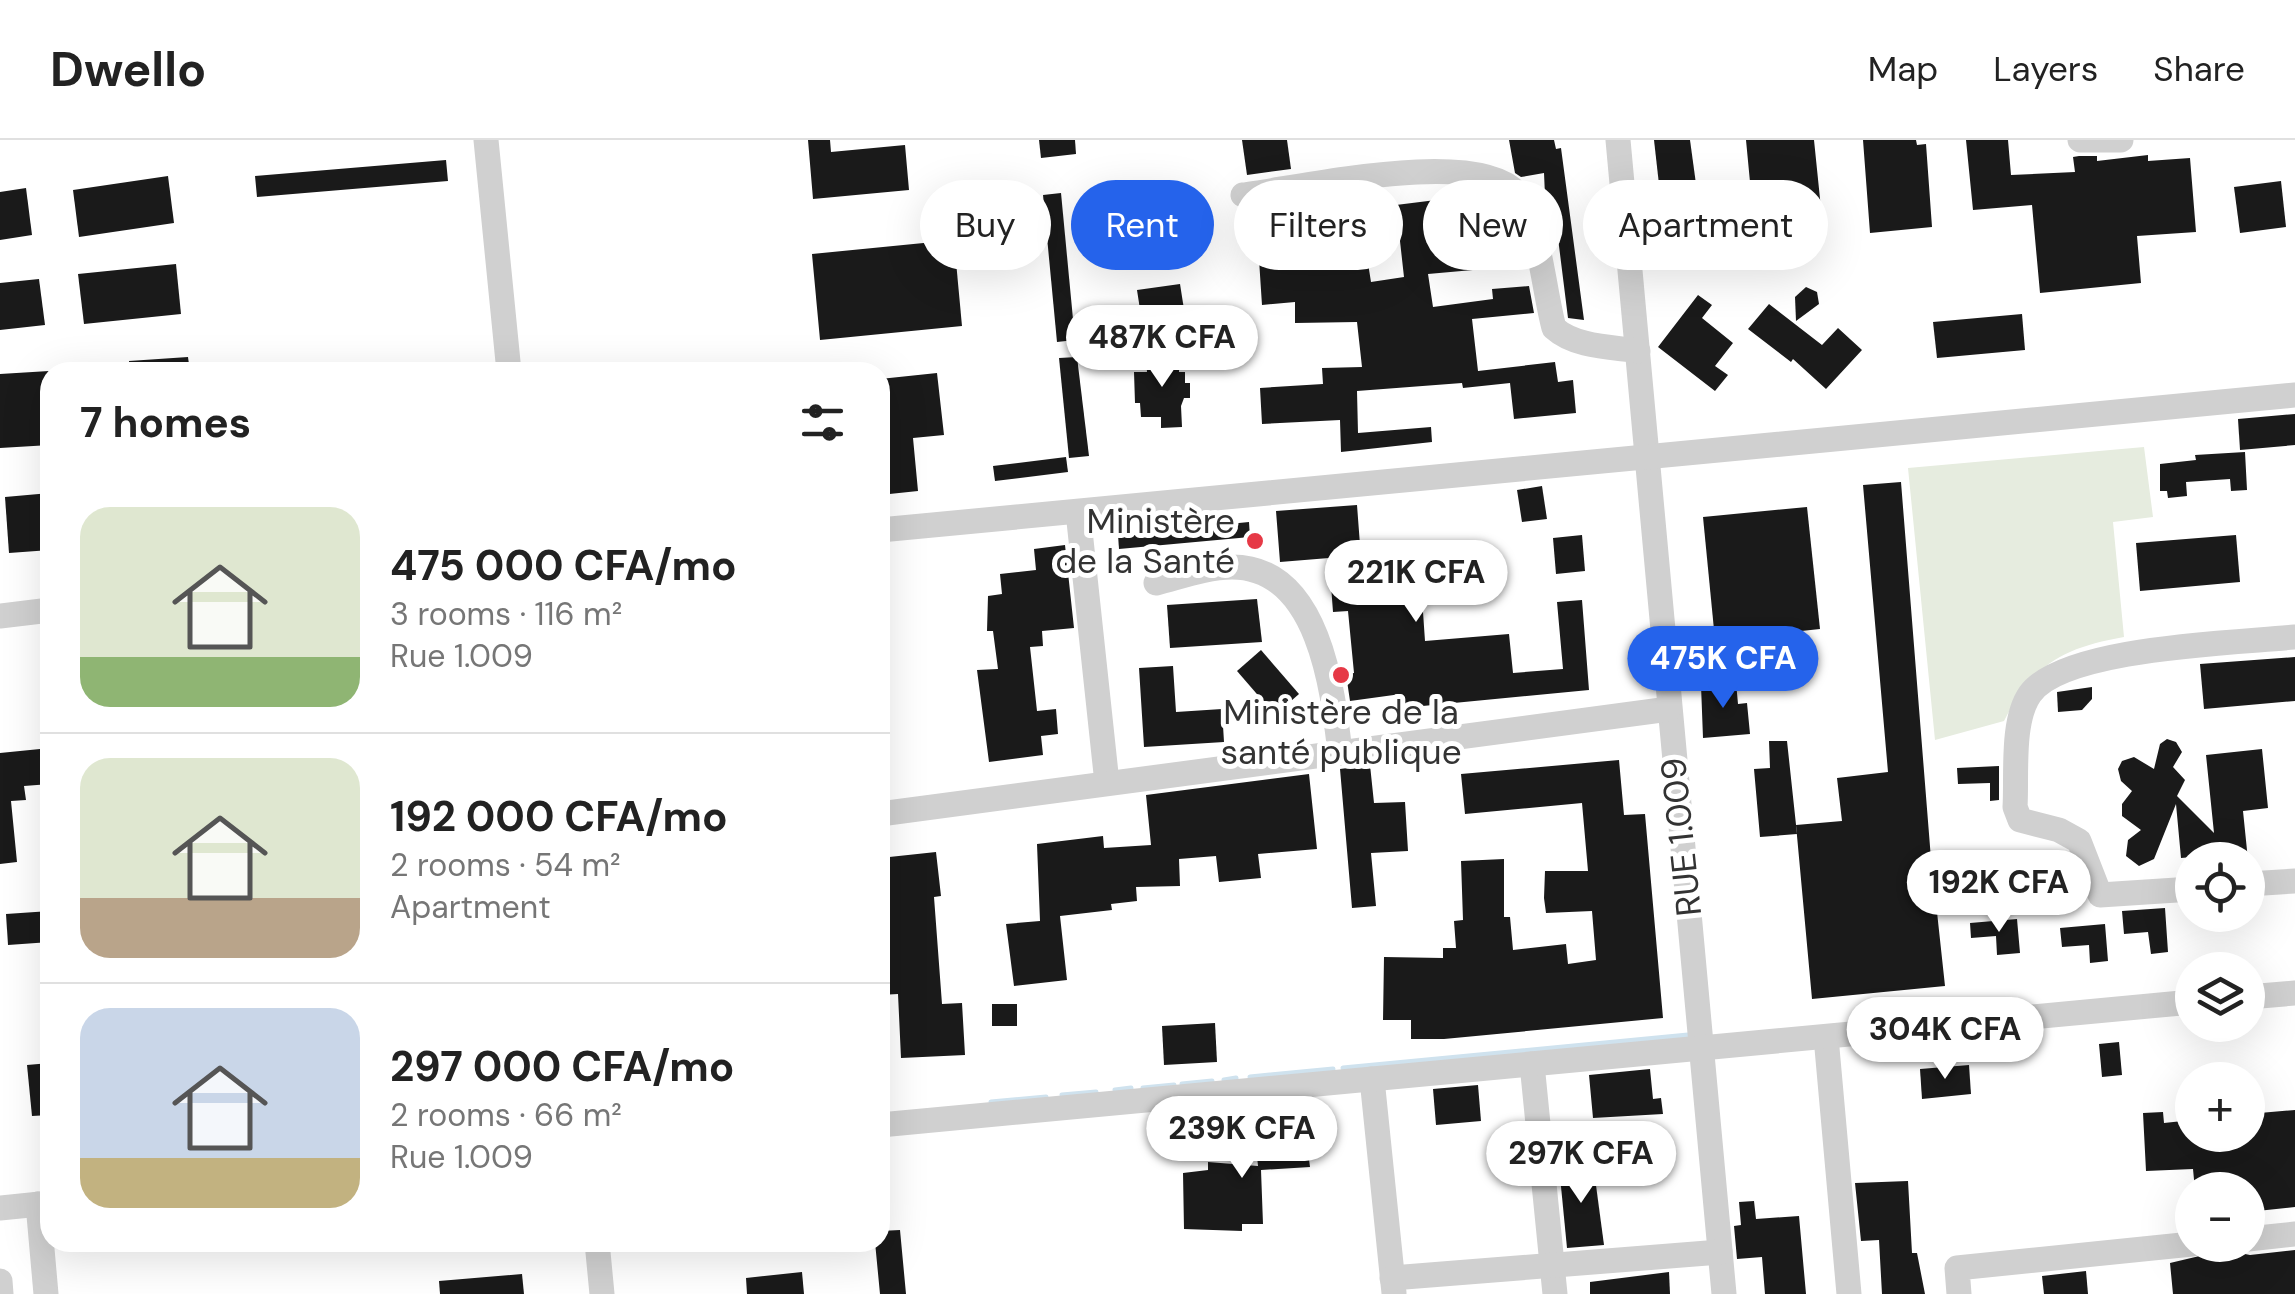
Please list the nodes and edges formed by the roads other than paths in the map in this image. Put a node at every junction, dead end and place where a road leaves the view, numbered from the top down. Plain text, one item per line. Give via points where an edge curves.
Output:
1 (486, 140) edge
2 (1618, 140) edge
3 (2080, 140) edge
4 (2121, 140) edge
5 (1362, 180) edge
6 (1638, 351) junction
7 (508, 362) edge
8 (2295, 395) edge
9 (1648, 457) junction
10 (1078, 512) junction
11 (890, 529) edge
12 (1156, 583) dead end
13 (40, 611) edge
14 (0, 616) edge
15 (2295, 637) edge
16 (1669, 709) junction
17 (1340, 752) junction
18 (1107, 783) junction
19 (890, 813) edge
20 (2295, 881) edge
21 (2265, 883) edge
22 (2175, 890) edge
23 (2295, 993) edge
24 (2265, 996) edge
25 (2175, 1004) edge
26 (1826, 1036) junction
27 (1701, 1048) junction
28 (1532, 1064) junction
29 (1372, 1079) junction
30 (890, 1124) edge
31 (40, 1203) edge
32 (0, 1208) edge
33 (2295, 1234) edge
34 (2265, 1237) edge
35 (2175, 1246) edge
36 (45, 1252) edge
37 (598, 1252) edge
38 (1720, 1252) junction
39 (1552, 1265) junction
40 (0, 1281) edge
41 (1393, 1286) edge
42 (1, 1294) edge
43 (46, 1294) edge
44 (602, 1294) edge
45 (1556, 1294) edge
46 (1724, 1294) edge
47 (1849, 1294) edge
48 (1959, 1294) edge

1 - 7 street
2 - 6 street, RUE 1.009
3 - 4 street
5 - 6 street via 1422,172 1507,182 1530,225 1554,328 1586,343
6 - 9 street, RUE 1.009
8 - 9 street
9 - 10 street
9 - 16 street, RUE 1.009
10 - 11 street
10 - 18 street
12 - 17 street via 1232,567 1280,587 1319,635
13 - 14 street
15 - 22 street via 2092,660 2046,678 2022,711 2020,820 2060,830 2086,847 2100,895
16 - 17 street
16 - 27 street, RUE 1.009
17 - 18 street
18 - 19 street
20 - 21 street
23 - 24 street
25 - 26 street
26 - 27 street
26 - 47 street
27 - 28 street
27 - 38 street, RUE 1.009
28 - 29 street
28 - 39 street
29 - 30 street
29 - 41 street
31 - 32 street
33 - 34 street
35 - 48 street via 1956,1268
36 - 43 street
37 - 44 street
38 - 39 street
38 - 46 street, RUE 1.009
39 - 41 street
39 - 45 street
40 - 42 street

